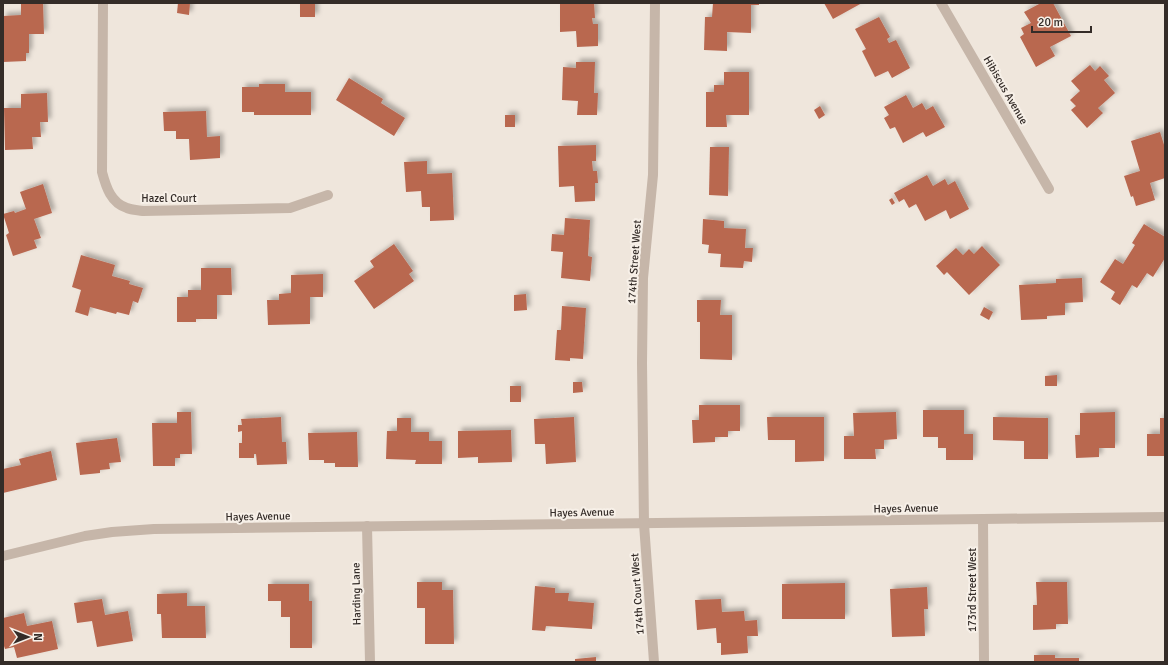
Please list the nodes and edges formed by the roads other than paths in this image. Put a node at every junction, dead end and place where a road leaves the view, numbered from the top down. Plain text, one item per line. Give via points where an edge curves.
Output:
1 (103, 3) edge
2 (654, 3) edge
3 (941, 3) edge
4 (1049, 189) dead end
5 (328, 195) dead end
6 (1165, 517) edge
7 (983, 518) junction
8 (644, 524) junction
9 (367, 526) junction
10 (3, 556) edge
11 (370, 662) edge
12 (654, 662) edge
13 (984, 662) edge

1 - 5 street, Hazel Court via 102,172 106,187 114,200 127,208 143,211 290,208
2 - 8 street, 174th Street West via 654,175 643,278
3 - 4 street, Hibiscus Avenue
6 - 7 street, Hayes Avenue
7 - 8 street, Hayes Avenue
7 - 13 street, 173rd Street West
8 - 9 street, Hayes Avenue
8 - 12 street, 174th Court West
9 - 10 street, Hayes Avenue via 154,529 112,532 66,540
9 - 11 street, Harding Lane

